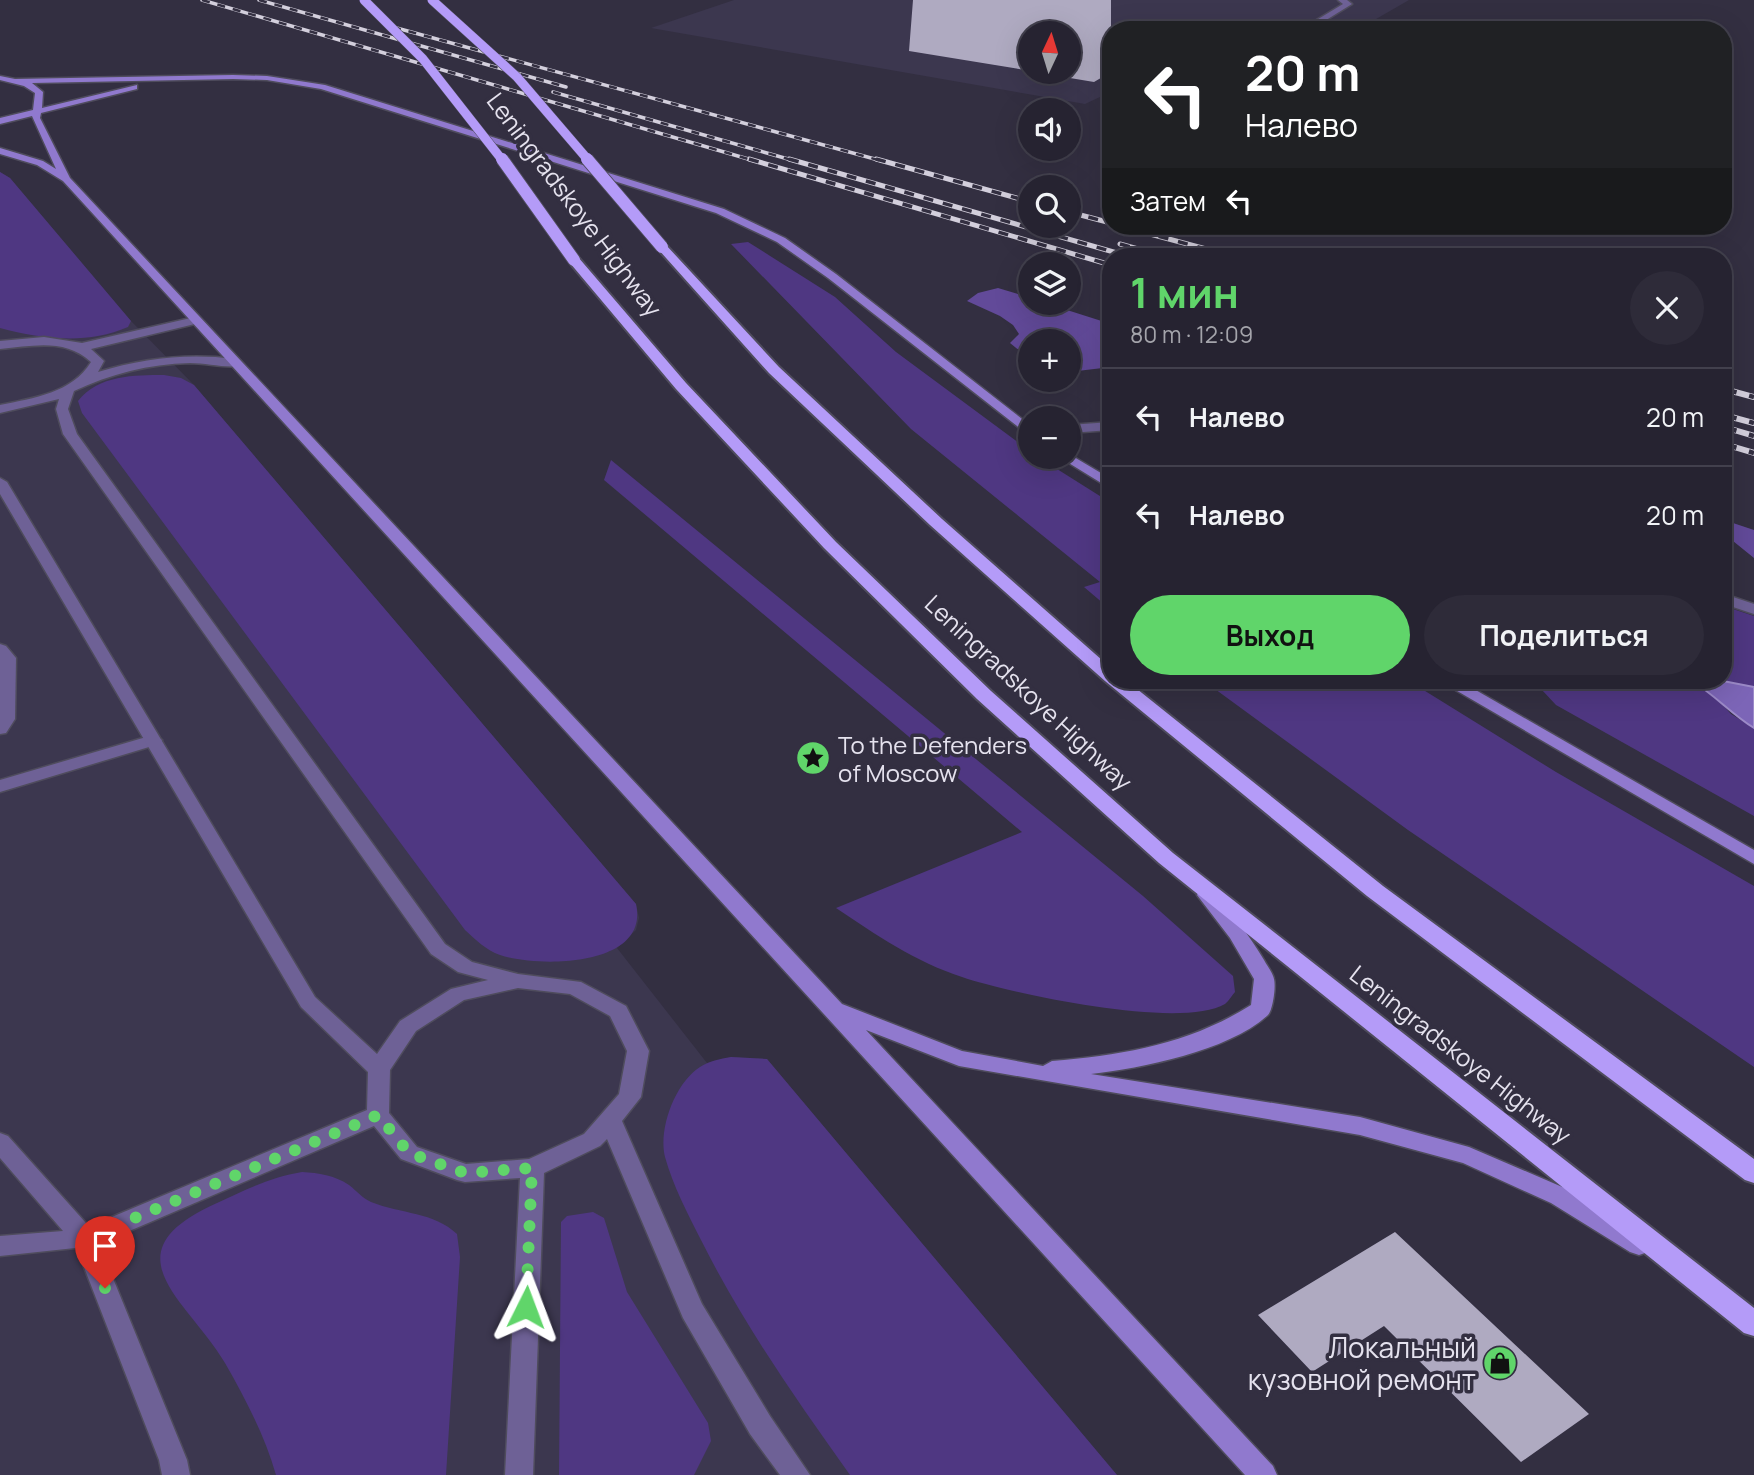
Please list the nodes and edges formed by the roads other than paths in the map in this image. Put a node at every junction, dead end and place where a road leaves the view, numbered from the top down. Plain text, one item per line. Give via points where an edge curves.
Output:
1 (364, 0) edge
2 (432, 0) edge
3 (1342, 0) edge
4 (1319, 21) edge
5 (7, 78) edge
6 (322, 87) junction
7 (36, 107) junction
8 (0, 121) edge
9 (0, 151) edge
10 (66, 179) junction
11 (195, 321) junction
12 (0, 338) edge
13 (31, 342) junction
14 (0, 345) edge
15 (82, 347) junction
16 (235, 363) junction
17 (87, 379) junction
18 (68, 389) junction
19 (0, 409) edge
20 (1018, 423) edge
21 (1102, 427) edge
22 (1081, 428) edge
23 (1081, 466) edge
24 (1102, 479) edge
25 (0, 482) edge
26 (1732, 602) edge
27 (1754, 609) edge
28 (0, 649) edge
29 (1102, 669) edge
30 (1126, 689) edge
31 (1462, 689) edge
32 (0, 729) edge
33 (153, 740) junction
34 (0, 786) edge
35 (1754, 858) edge
36 (1196, 881) junction
37 (518, 981) junction
38 (830, 1008) junction
39 (379, 1069) junction
40 (1025, 1072) junction
41 (378, 1115) junction
42 (610, 1120) junction
43 (0, 1142) edge
44 (1749, 1167) edge
45 (532, 1168) junction
46 (85, 1239) junction
47 (0, 1246) edge
48 (1699, 1281) junction
49 (1754, 1324) edge
50 (176, 1475) edge
51 (519, 1475) edge
52 (796, 1475) edge
53 (1263, 1475) edge

1 - 36 highway, Leningradskoye Highway, bridge via 446,82 574,260 681,386 830,545 984,695
2 - 29 highway, Leningradskoye Highway, bridge via 517,77 774,370
3 - 4 street via 1348,4
5 - 6 main road via 233,77
5 - 7 main road via 39,92
6 - 7 main road via 244,82 154,85
6 - 20 main road via 662,191 720,211 781,240
7 - 8 main road
7 - 10 main road
9 - 10 main road via 40,163
10 - 11 main road
11 - 15 street
11 - 16 main road
12 - 13 street
13 - 14 street
13 - 15 street
15 - 17 street via 98,361
16 - 17 street via 175,357
16 - 38 main road
17 - 18 street
18 - 19 street via 48,399
18 - 37 street via 62,409 70,434 438,949 465,967
21 - 22 street
23 - 24 main road
25 - 33 street
26 - 27 street
28 - 32 street via 8,658 6,719
30 - 44 highway via 1375,891
31 - 35 main road
33 - 34 street
33 - 39 street via 308,1002
36 - 40 main road via 1238,934 1264,979 1261,1009 1196,1044 1128,1063
36 - 48 highway, Leningradskoye Highway
37 - 39 street via 458,994 408,1026
37 - 42 street via 574,987 618,1011 638,1051 630,1097
38 - 40 main road via 959,1058
38 - 53 main road
39 - 41 street
40 - 48 main road via 1360,1126 1469,1156 1559,1196
41 - 45 street via 409,1153 465,1173
41 - 46 street
42 - 45 street via 592,1140
42 - 52 street via 692,1310 760,1425
43 - 46 street
45 - 51 street
46 - 47 street
46 - 50 street
48 - 49 highway, Leningradskoye Highway

